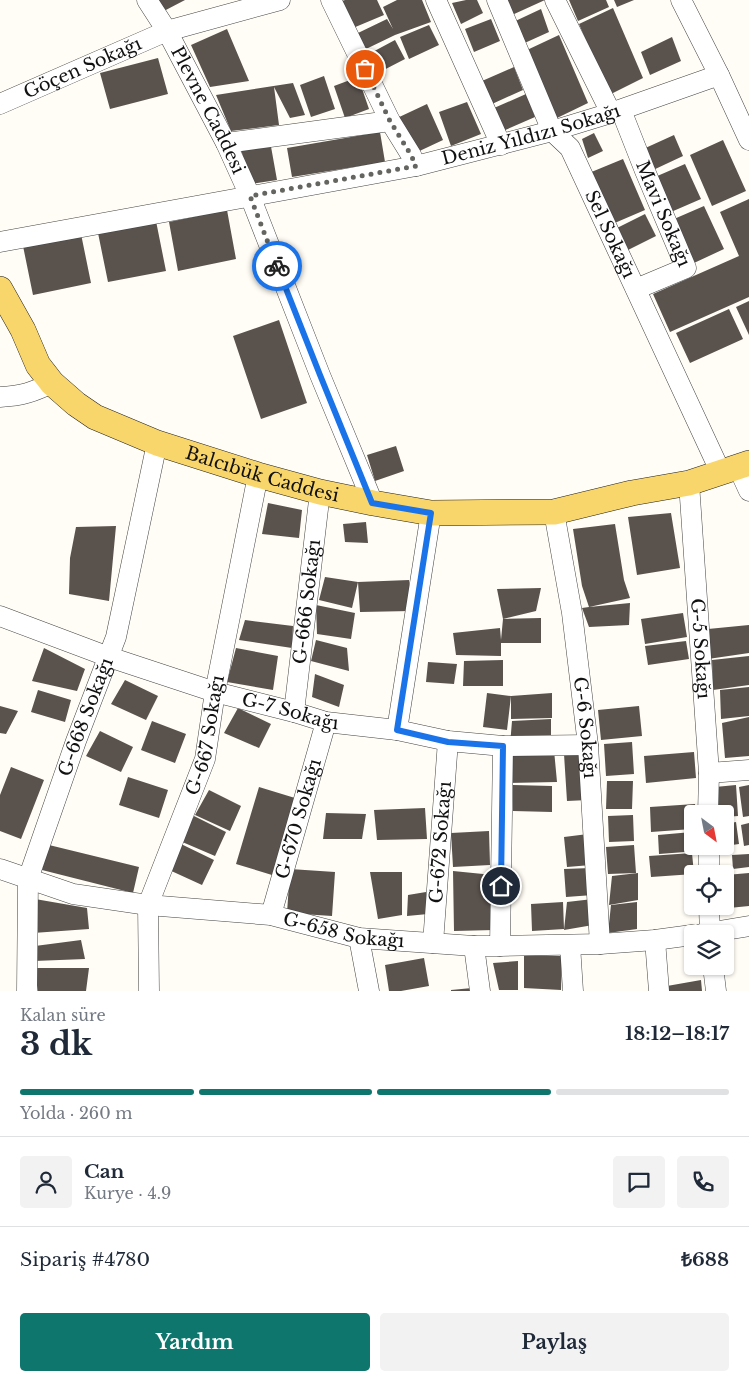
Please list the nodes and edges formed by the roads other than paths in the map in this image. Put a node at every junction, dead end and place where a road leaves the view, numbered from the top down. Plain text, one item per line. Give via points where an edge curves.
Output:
1 (147, 0) edge
2 (280, 0) edge
3 (332, 0) edge
4 (436, 0) edge
5 (497, 0) edge
6 (555, 0) edge
7 (681, 0) edge
8 (167, 31) junction
9 (719, 75) junction
10 (0, 104) edge
11 (616, 112) junction
12 (390, 121) junction
13 (552, 131) junction
14 (749, 140) edge
15 (226, 143) junction
16 (502, 145) junction
17 (416, 166) junction
18 (250, 196) junction
19 (0, 242) edge
20 (0, 289) edge
21 (636, 289) junction
22 (52, 383) junction
23 (0, 397) edge
24 (157, 443) junction
25 (736, 467) edge
26 (258, 475) junction
27 (689, 483) junction
28 (749, 491) edge
29 (320, 492) junction
30 (372, 503) junction
31 (554, 512) junction
32 (431, 513) junction
33 (1, 620) edge
34 (109, 657) junction
35 (215, 692) junction
36 (294, 712) junction
37 (326, 722) junction
38 (397, 730) junction
39 (448, 742) junction
40 (588, 745) junction
41 (503, 746) junction
42 (749, 770) edge
43 (709, 773) junction
44 (708, 805) edge
45 (0, 869) edge
46 (28, 879) junction
47 (148, 905) junction
48 (271, 915) junction
49 (749, 926) edge
50 (734, 929) edge
51 (684, 936) edge
52 (359, 938) junction
53 (655, 940) junction
54 (433, 943) junction
55 (600, 944) junction
56 (570, 945) junction
57 (474, 946) junction
58 (500, 946) junction
59 (714, 975) edge
60 (27, 991) edge
61 (149, 991) edge
62 (369, 991) edge
63 (480, 991) edge
64 (573, 991) edge
65 (658, 991) edge
66 (716, 991) edge

1 - 8 street, Plevne Caddesi
2 - 8 street, Göçen Sokağı
3 - 12 street
4 - 16 street
5 - 13 street, Sel Sokağı
6 - 11 street
7 - 9 street
8 - 10 street, Göçen Sokağı
8 - 15 street, Plevne Caddesi
9 - 11 street, Deniz Yıldızı Sokağı
9 - 14 street
11 - 13 street, Deniz Yıldızı Sokağı
11 - 21 street, Mavi Sokağı via 686,268
12 - 15 street
12 - 17 street
13 - 16 street, Deniz Yıldızı Sokağı
13 - 21 street, Sel Sokağı via 570,148
15 - 18 street, Plevne Caddesi
16 - 17 street, Deniz Yıldızı Sokağı
17 - 18 street, Deniz Yıldızı Sokağı
18 - 19 street, Deniz Yıldızı Sokağı
18 - 30 street, Plevne Caddesi
20 - 22 main road, Balcıbük Caddesi via 38,365
21 - 25 street, Sel Sokağı
22 - 23 street via 18,396
22 - 24 main road, Balcıbük Caddesi via 95,417
24 - 26 main road, Balcıbük Caddesi
24 - 34 street, G-668 Sokağı
25 - 27 main road, Balcıbük Caddesi
25 - 28 street, Sel Sokağı
26 - 29 main road, Balcıbük Caddesi
26 - 35 street, G-667 Sokağı
27 - 31 main road, Balcıbük Caddesi
27 - 43 street, G-5 Sokağı
29 - 30 main road, Balcıbük Caddesi
29 - 36 street, G-666 Sokağı
30 - 32 main road, Balcıbük Caddesi
31 - 32 main road, Balcıbük Caddesi
31 - 40 street, G-6 Sokağı via 572,613
32 - 38 street
33 - 34 street, G-7 Sokağı
34 - 35 street, G-7 Sokağı
34 - 46 street, G-668 Sokağı
35 - 36 street, G-7 Sokağı
35 - 47 street, G-667 Sokağı via 205,759
36 - 37 street, G-7 Sokağı
37 - 38 street, G-7 Sokağı
37 - 48 street, G-670 Sokağı
38 - 39 street, G-7 Sokağı
39 - 41 street, G-7 Sokağı
39 - 54 street, G-672 Sokağı
40 - 41 street, G-7 Sokağı
40 - 55 street, G-6 Sokağı
41 - 58 street
42 - 43 street
43 - 44 street, G-5 Sokağı
45 - 46 street, G-658 Sokağı
46 - 47 street, G-658 Sokağı via 73,894
46 - 60 street, G-668 Sokağı
47 - 48 street, G-658 Sokağı
47 - 61 street, G-667 Sokağı
48 - 52 street, G-658 Sokağı
49 - 50 street, G-658 Sokağı
51 - 53 street, G-658 Sokağı
52 - 54 street, G-658 Sokağı
52 - 62 street
53 - 55 street, G-658 Sokağı
53 - 65 street
54 - 57 street, G-658 Sokağı
55 - 56 street, G-658 Sokağı
56 - 58 street, G-658 Sokağı
56 - 64 street
57 - 58 street, G-658 Sokağı
57 - 63 street
59 - 66 street

